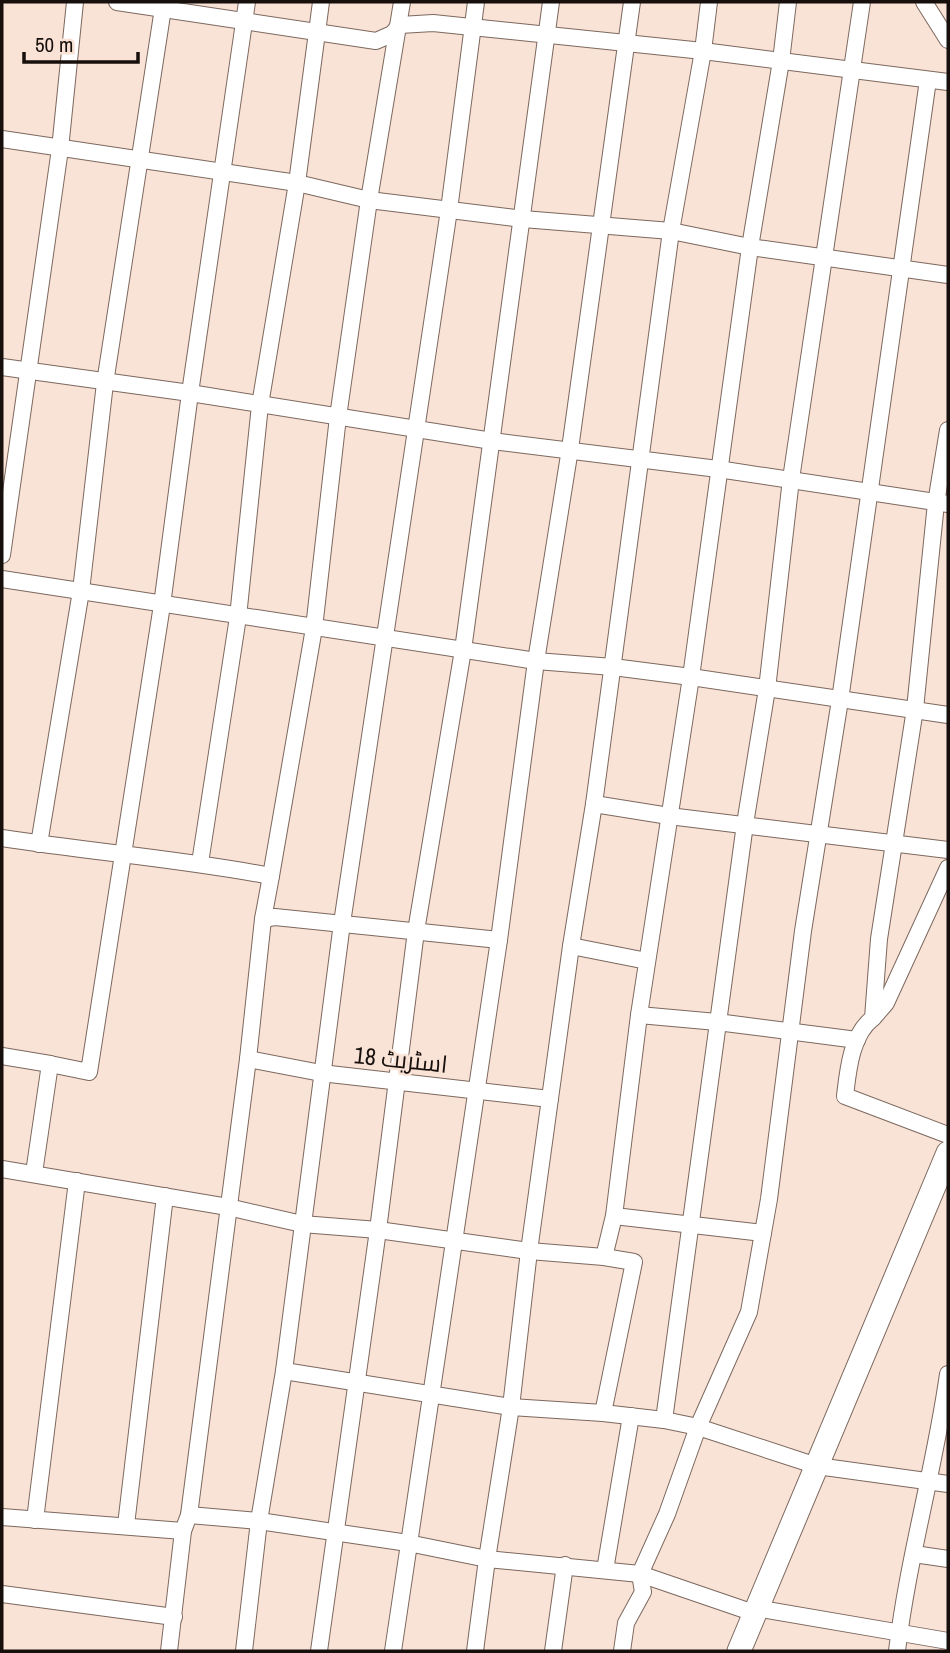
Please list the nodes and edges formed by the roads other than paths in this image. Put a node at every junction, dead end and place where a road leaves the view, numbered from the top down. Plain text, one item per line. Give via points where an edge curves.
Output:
1 (75, 2) edge
2 (117, 2) edge
3 (247, 2) edge
4 (321, 2) edge
5 (402, 2) edge
6 (476, 2) edge
7 (551, 2) edge
8 (632, 2) edge
9 (709, 2) edge
10 (788, 2) edge
11 (862, 2) edge
12 (924, 2) edge
13 (163, 6) edge
14 (244, 23) junction
15 (400, 26) junction
16 (473, 26) junction
17 (317, 33) junction
18 (546, 36) junction
19 (948, 40) edge
20 (626, 44) junction
21 (703, 51) junction
22 (781, 61) junction
23 (853, 71) junction
24 (928, 80) junction
25 (948, 82) edge
26 (2, 139) edge
27 (60, 149) junction
28 (141, 160) junction
29 (223, 173) junction
30 (297, 183) junction
31 (369, 200) junction
32 (449, 210) junction
33 (523, 219) junction
34 (601, 224) junction
35 (671, 231) junction
36 (750, 247) junction
37 (825, 258) junction
38 (901, 270) junction
39 (948, 275) edge
40 (2, 367) edge
41 (29, 372) junction
42 (105, 383) junction
43 (190, 393) junction
44 (260, 405) junction
45 (338, 417) junction
46 (416, 430) junction
47 (948, 430) edge
48 (492, 441) junction
49 (570, 449) junction
50 (641, 459) junction
51 (718, 469) junction
52 (791, 480) junction
53 (870, 492) junction
54 (942, 504) edge
55 (2, 555) edge
56 (2, 579) edge
57 (81, 592) junction
58 (162, 605) junction
59 (238, 617) junction
60 (314, 628) junction
61 (385, 638) junction
62 (463, 650) junction
63 (537, 661) junction
64 (613, 667) junction
65 (691, 677) junction
66 (767, 690) junction
67 (840, 700) junction
68 (915, 709) junction
69 (948, 715) edge
70 (594, 804) junction
71 (669, 816) junction
72 (745, 824) junction
73 (819, 834) junction
74 (2, 838) edge
75 (894, 842) junction
76 (39, 844) junction
77 (948, 850) edge
78 (124, 855) junction
79 (200, 863) junction
80 (948, 868) edge
81 (271, 876) junction
82 (263, 919) junction
83 (342, 923) junction
84 (416, 932) junction
85 (499, 940) junction
86 (571, 946) junction
87 (647, 961) junction
88 (639, 1015) junction
89 (873, 1018) junction
90 (718, 1022) junction
91 (790, 1033) junction
92 (857, 1040) junction
93 (2, 1056) edge
94 (248, 1059) junction
95 (50, 1064) junction
96 (321, 1073) junction
97 (396, 1081) junction
98 (477, 1090) junction
99 (550, 1099) junction
100 (948, 1135) edge
101 (948, 1153) edge
102 (2, 1169) edge
103 (34, 1173) junction
104 (78, 1181) junction
105 (164, 1196) junction
106 (228, 1207) junction
107 (614, 1216) junction
108 (691, 1223) junction
109 (302, 1224) junction
110 (378, 1230) junction
111 (763, 1233) junction
112 (454, 1241) junction
113 (529, 1251) junction
114 (604, 1256) junction
115 (284, 1371) junction
116 (948, 1374) edge
117 (357, 1383) junction
118 (432, 1393) junction
119 (511, 1406) junction
120 (946, 1408) edge
121 (603, 1413) junction
122 (631, 1416) junction
123 (664, 1420) junction
124 (698, 1427) junction
125 (817, 1466) junction
126 (927, 1482) junction
127 (948, 1484) edge
128 (189, 1515) junction
129 (2, 1517) edge
130 (35, 1520) junction
131 (259, 1521) junction
132 (126, 1525) junction
133 (183, 1531) junction
134 (337, 1532) junction
135 (408, 1543) junction
136 (914, 1554) junction
137 (487, 1559) junction
138 (948, 1559) edge
139 (565, 1566) junction
140 (605, 1570) junction
141 (640, 1574) junction
142 (2, 1594) edge
143 (755, 1611) junction
144 (174, 1617) junction
145 (900, 1634) junction
146 (948, 1640) edge
147 (169, 1651) edge
148 (243, 1651) edge
149 (319, 1651) edge
150 (393, 1651) edge
151 (475, 1651) edge
152 (553, 1651) edge
153 (622, 1651) edge
154 (739, 1651) edge
155 (897, 1651) edge

1 - 27 street
2 - 13 street
3 - 14 street
4 - 17 street
5 - 15 street
6 - 16 street
7 - 18 street
8 - 20 street
9 - 21 street
10 - 22 street
11 - 23 street
12 - 19 street
13 - 14 street
13 - 28 street
14 - 17 street
14 - 29 street
15 - 16 street
15 - 17 street via 376,41
15 - 31 street
16 - 18 street
16 - 32 street
17 - 30 street
18 - 20 street
18 - 33 street
20 - 21 street
20 - 34 street
21 - 22 street
21 - 35 street
22 - 23 street
22 - 36 street
23 - 24 street
23 - 37 street
24 - 25 street
24 - 38 street
26 - 27 street
27 - 28 street
27 - 41 street
28 - 29 street
28 - 42 street
29 - 30 street
29 - 43 street
30 - 31 street
30 - 44 street
31 - 32 street
31 - 45 street
32 - 33 street
32 - 46 street
33 - 34 street
33 - 48 street
34 - 35 street
34 - 49 street
35 - 36 street
35 - 50 street
36 - 37 street
36 - 51 street
37 - 38 street
37 - 52 street
38 - 39 street
38 - 53 street
40 - 41 street
41 - 42 street
41 - 55 street
42 - 43 street
42 - 57 street
43 - 44 street
43 - 58 street
44 - 45 street
44 - 59 street
45 - 46 street
45 - 60 street
46 - 48 street
46 - 61 street
47 - 54 street
48 - 49 street
48 - 62 street
49 - 50 street
49 - 63 street
50 - 51 street
50 - 64 street
51 - 52 street
51 - 65 street
52 - 53 street
52 - 66 street
53 - 54 street
53 - 67 street
54 - 68 street
56 - 57 street
57 - 58 street
57 - 76 street
58 - 59 street
58 - 78 street
59 - 60 street
59 - 79 street
60 - 61 street
60 - 81 street
61 - 62 street
61 - 83 street
62 - 63 street
62 - 84 street
63 - 64 street
63 - 85 street
64 - 65 street
64 - 70 street
65 - 66 street
65 - 71 street
66 - 67 street
66 - 72 street
67 - 68 street
67 - 73 street
68 - 69 street
68 - 75 street
70 - 71 street
70 - 86 street
71 - 72 street
71 - 87 street
72 - 73 street
72 - 90 street
73 - 75 street
73 - 91 street
74 - 76 street
75 - 77 street
75 - 89 street
76 - 78 street
78 - 79 street
78 - 95 street via 89,1072
79 - 81 street
80 - 89 street via 886,1003
81 - 82 street
82 - 83 street
82 - 94 street
83 - 84 street
83 - 96 street
84 - 85 street
84 - 97 street
85 - 98 street
86 - 87 street
86 - 99 street
87 - 88 street
88 - 90 street
88 - 107 street
89 - 92 street
90 - 91 street
90 - 108 street
91 - 92 street
91 - 111 street
92 - 100 street via 845,1096
93 - 95 street
94 - 96 street, اسٹریٹ 18
94 - 106 street
95 - 103 street
96 - 97 street, اسٹریٹ 18
96 - 109 street
97 - 98 street, اسٹریٹ 18
97 - 110 street
98 - 99 street, اسٹریٹ 18
98 - 112 street
99 - 113 street
101 - 125 street
102 - 103 street
103 - 104 street
104 - 105 street
104 - 130 street
105 - 106 street
105 - 132 street
106 - 109 street
106 - 128 street
107 - 108 street
107 - 114 street
108 - 111 street
108 - 123 street
109 - 110 street
109 - 115 street
110 - 112 street
110 - 117 street
111 - 124 street via 749,1312
112 - 113 street
112 - 118 street
113 - 114 street
113 - 119 street
114 - 121 street via 634,1262
115 - 117 street
115 - 131 street
116 - 120 street
117 - 118 street
117 - 134 street
118 - 119 street
118 - 135 street
119 - 121 street
119 - 137 street
120 - 126 street
121 - 122 street
122 - 123 street
122 - 140 street
123 - 124 street
124 - 125 street
124 - 141 street
125 - 126 street
125 - 143 street
126 - 127 street
126 - 136 street
128 - 131 street
128 - 133 street
129 - 130 street
130 - 132 street
131 - 134 street
131 - 148 street
132 - 133 street
133 - 144 street
134 - 135 street
134 - 149 street
135 - 137 street
135 - 150 street
136 - 138 street
136 - 145 street
137 - 139 street
137 - 151 street
139 - 140 street
139 - 152 street
140 - 141 street
141 - 143 street
141 - 153 street via 643,1592 626,1623
142 - 144 street
143 - 145 street
143 - 154 street
144 - 147 street
145 - 146 street
145 - 155 street

